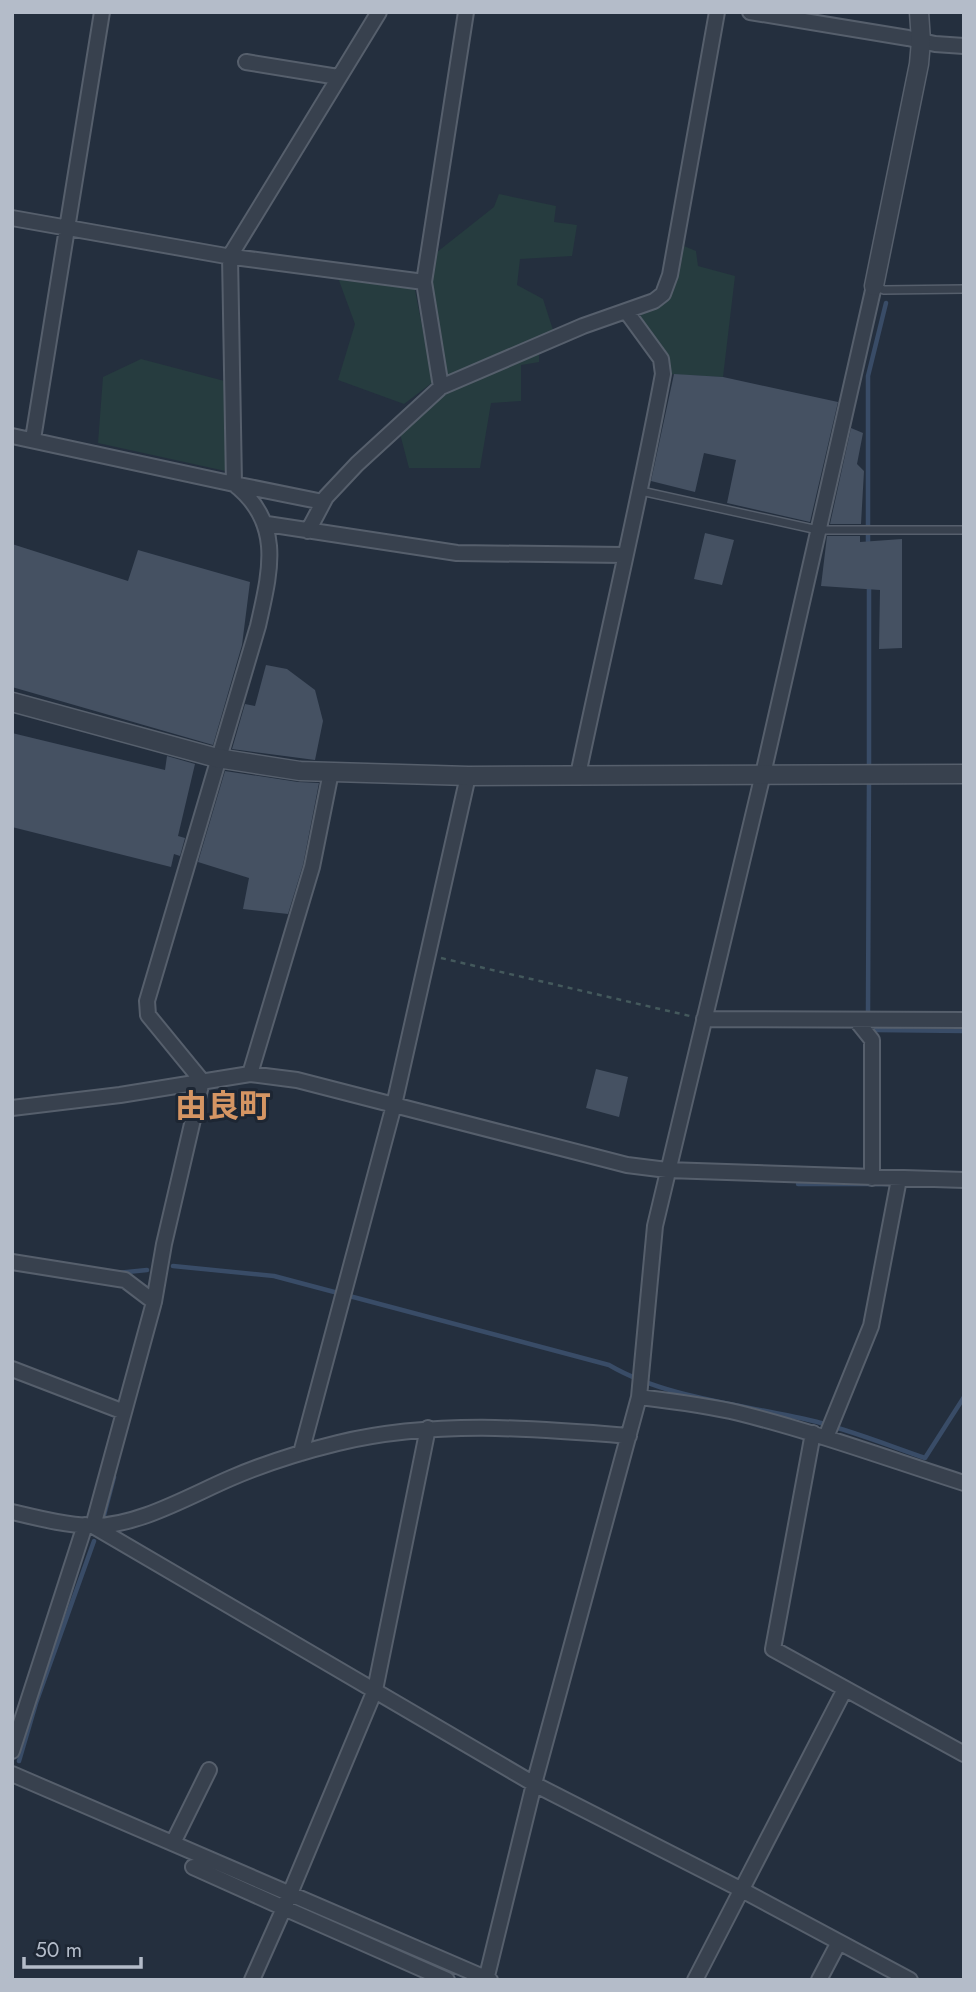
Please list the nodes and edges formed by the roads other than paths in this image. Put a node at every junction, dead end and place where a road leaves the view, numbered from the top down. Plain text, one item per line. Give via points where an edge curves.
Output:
1 (102, 12) edge
2 (379, 12) edge
3 (467, 12) edge
4 (717, 12) edge
5 (750, 12) edge
6 (919, 12) edge
7 (921, 41) junction
8 (964, 46) edge
9 (246, 62) dead end
10 (338, 77) junction
11 (12, 218) edge
12 (68, 226) junction
13 (230, 256) junction
14 (424, 282) junction
15 (874, 286) junction
16 (964, 289) edge
17 (626, 312) junction
18 (441, 387) junction
19 (12, 436) edge
20 (33, 439) junction
21 (234, 484) junction
22 (641, 491) junction
23 (323, 502) junction
24 (267, 524) junction
25 (818, 530) junction
26 (964, 530) edge
27 (308, 531) junction
28 (624, 555) junction
29 (12, 702) edge
30 (218, 758) junction
31 (331, 772) junction
32 (763, 774) junction
33 (964, 774) edge
34 (578, 775) junction
35 (468, 776) junction
36 (704, 1019) junction
37 (856, 1020) junction
38 (964, 1020) edge
39 (250, 1074) junction
40 (202, 1081) junction
41 (394, 1105) junction
42 (12, 1108) edge
43 (667, 1170) junction
44 (872, 1178) junction
45 (899, 1179) junction
46 (964, 1180) edge
47 (12, 1262) edge
48 (154, 1302) junction
49 (12, 1369) edge
50 (639, 1397) junction
51 (124, 1412) junction
52 (428, 1428) junction
53 (820, 1435) junction
54 (629, 1436) junction
55 (302, 1453) junction
56 (964, 1483) edge
57 (12, 1512) edge
58 (89, 1525) junction
59 (845, 1689) junction
60 (375, 1690) junction
61 (12, 1751) edge
62 (964, 1755) edge
63 (209, 1770) dead end
64 (12, 1774) edge
65 (534, 1784) junction
66 (173, 1843) junction
67 (193, 1867) dead end
68 (742, 1890) junction
69 (290, 1892) junction
70 (284, 1908) junction
71 (839, 1942) junction
72 (488, 1979) edge
73 (252, 1980) edge
74 (447, 1980) edge
75 (695, 1980) edge
76 (819, 1980) edge
77 (910, 1980) edge

1 - 12 street
2 - 10 street
3 - 14 street
4 - 17 street via 670,275 663,294
5 - 7 street
6 - 7 street
7 - 8 street
7 - 15 street
9 - 10 street
10 - 13 street
11 - 12 street
12 - 13 street
12 - 20 street
13 - 14 street
13 - 21 street
14 - 18 street
15 - 16 lane via 884,290
15 - 25 street
17 - 18 street
17 - 22 street via 661,359 663,374
18 - 23 street
19 - 20 street
20 - 21 street
21 - 23 street
21 - 24 street via 256,505
22 - 25 lane
22 - 28 street
23 - 27 street
24 - 27 street
24 - 30 street via 267,585
25 - 26 lane
25 - 32 street
27 - 28 street via 457,552
28 - 34 street
29 - 30 street
30 - 31 street
30 - 40 street via 147,1001 148,1015
31 - 35 street
31 - 39 street via 312,867
32 - 33 street
32 - 34 street
32 - 36 street
34 - 35 street
35 - 41 street
36 - 37 street
36 - 43 street
37 - 38 street
37 - 44 street via 872,1040
39 - 40 street
39 - 41 street via 297,1080
40 - 42 street
40 - 48 street
41 - 43 street via 627,1165
41 - 55 street
43 - 44 street
43 - 50 street via 655,1226
44 - 45 street
45 - 46 street
45 - 53 street via 871,1326
47 - 48 street via 125,1280
48 - 51 street
49 - 51 street
50 - 53 street via 738,1412
50 - 54 street
51 - 58 street
52 - 54 street via 526,1428
52 - 55 street
52 - 60 street
53 - 56 street
53 - 59 street via 773,1648
54 - 65 street
55 - 58 street via 165,1508
57 - 58 street
58 - 60 street
58 - 61 street
59 - 62 street
59 - 68 street
60 - 65 street
60 - 69 street
63 - 66 street
64 - 66 street
65 - 68 street
65 - 72 street
66 - 69 street
67 - 70 street
68 - 71 street
68 - 75 street
69 - 70 street
69 - 72 street
70 - 73 street
70 - 74 street
71 - 76 street
71 - 77 street

